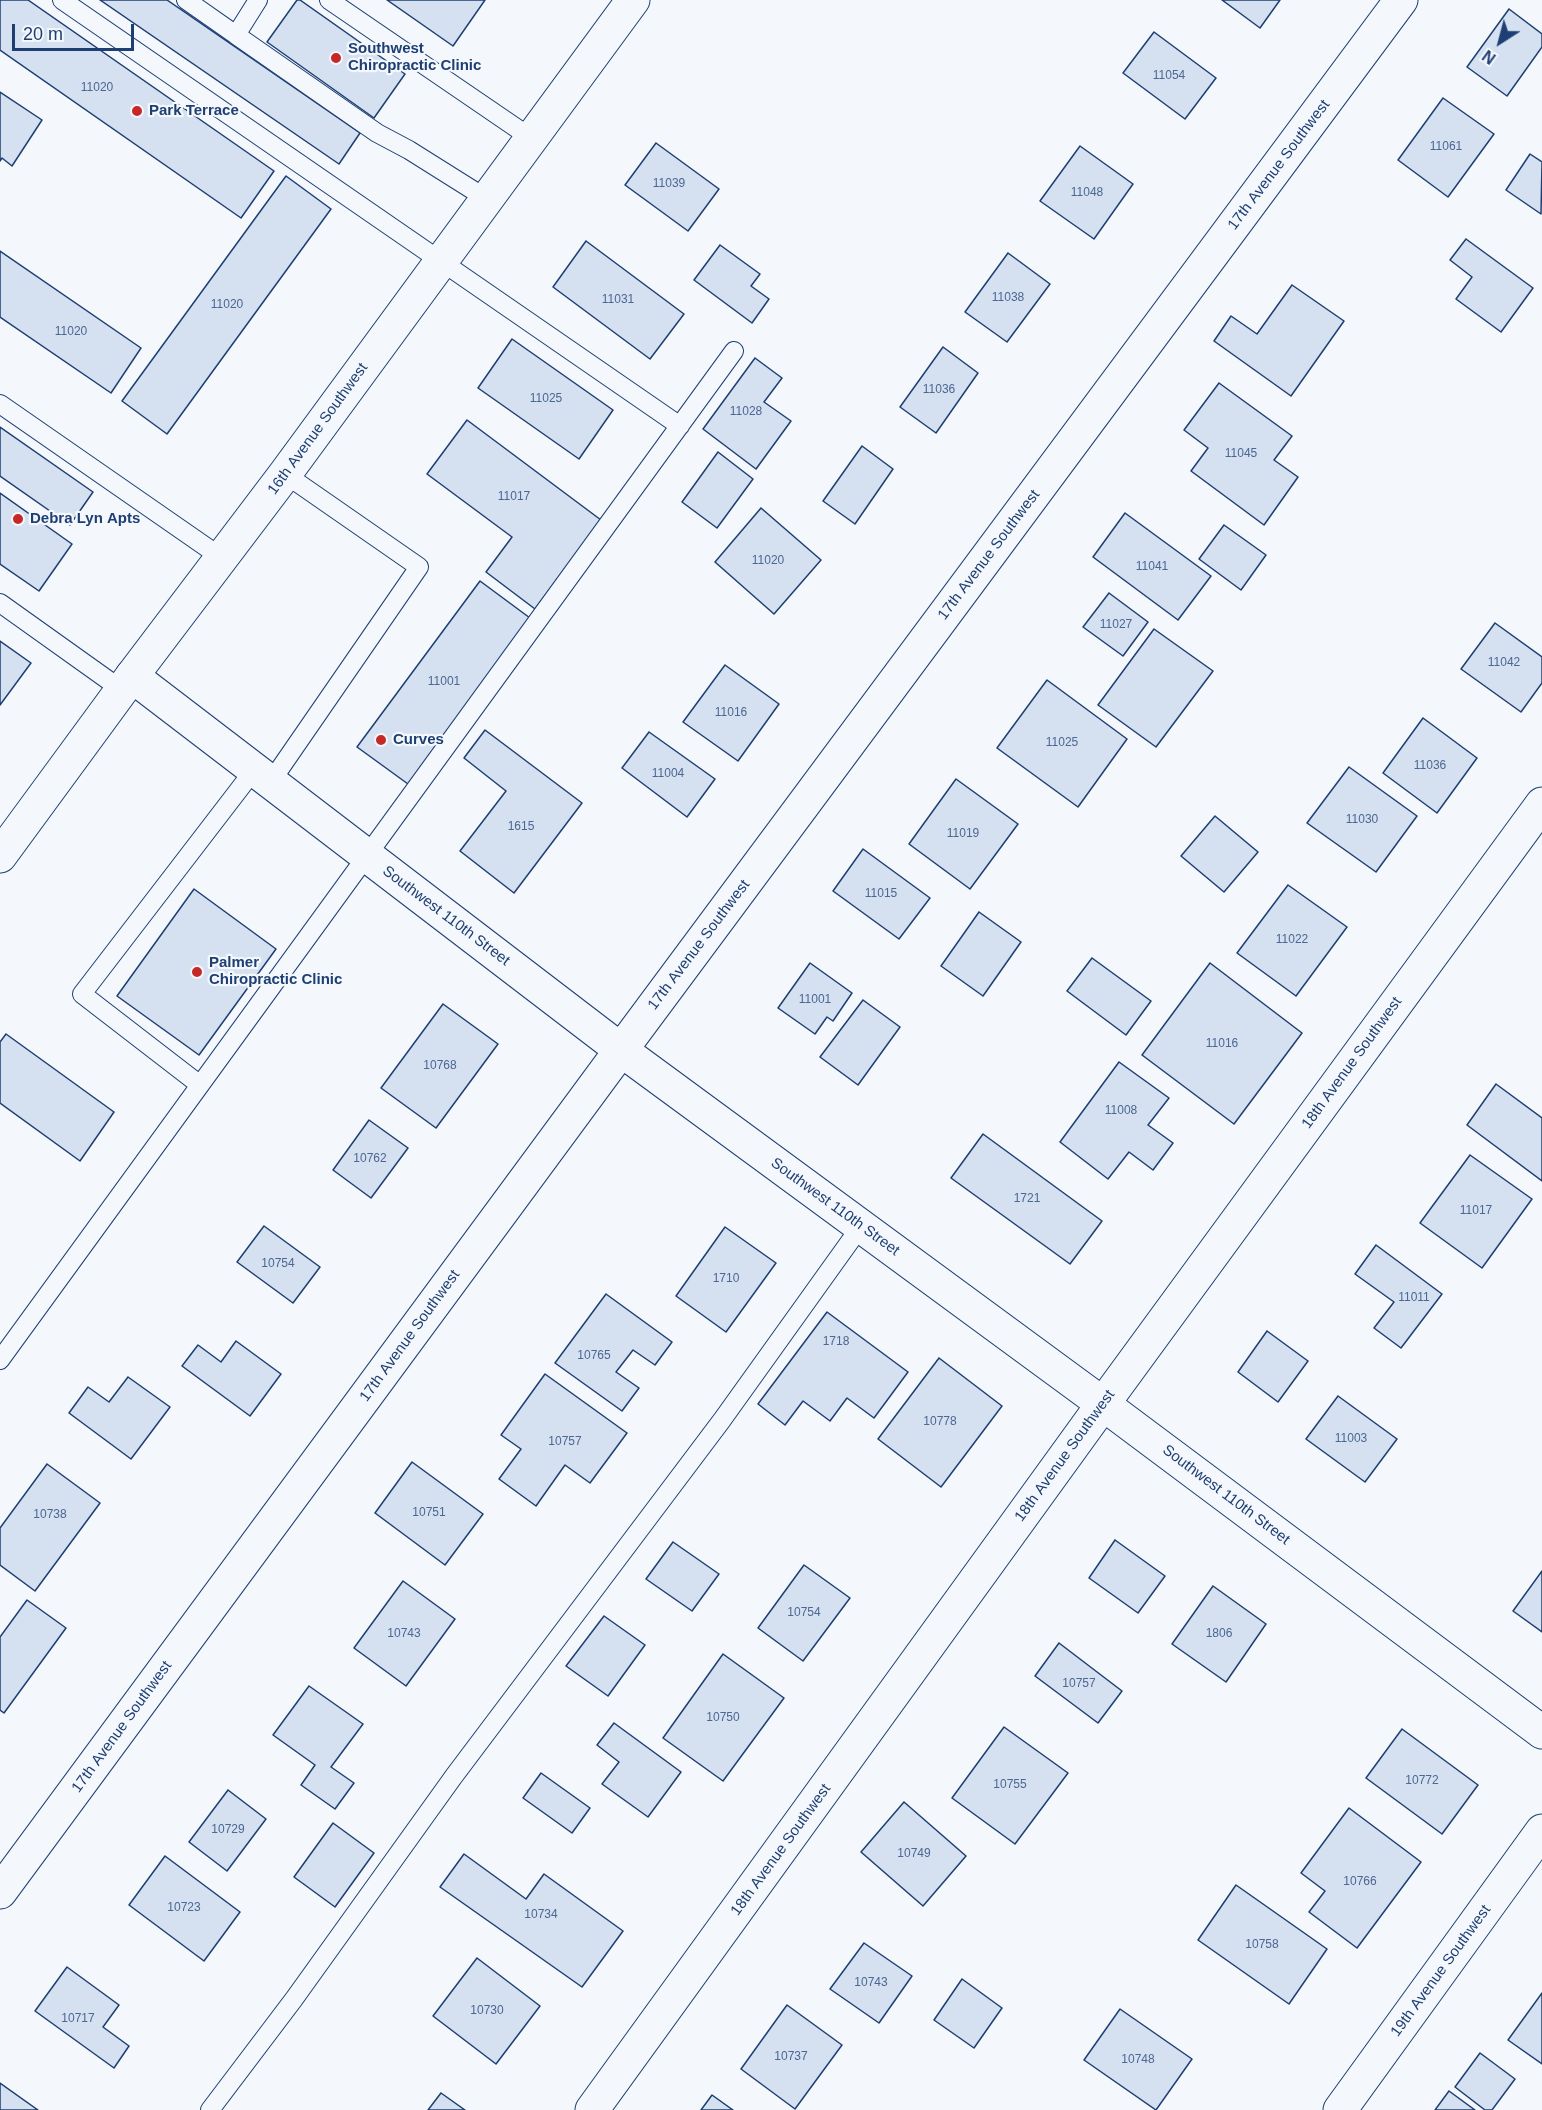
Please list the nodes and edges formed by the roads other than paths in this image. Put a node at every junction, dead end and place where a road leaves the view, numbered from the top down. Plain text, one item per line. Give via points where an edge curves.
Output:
1 (62, 0) edge
2 (186, 0) edge
3 (258, 0) edge
4 (329, 0) edge
5 (633, 0) edge
6 (1401, 0) edge
7 (236, 35) junction
8 (531, 138) junction
9 (487, 200) junction
10 (441, 262) junction
11 (734, 351) dead end
12 (0, 404) edge
13 (680, 426) junction
14 (285, 474) junction
15 (222, 558) junction
16 (0, 603) edge
17 (127, 683) junction
18 (262, 776) junction
19 (1542, 804) edge
20 (3, 847) edge
21 (367, 856) junction
22 (621, 1050) junction
23 (201, 1085) junction
24 (861, 1226) junction
25 (0, 1360) edge
26 (1103, 1404) junction
27 (1542, 1732) edge
28 (1542, 1831) edge
29 (0, 1892) edge
30 (210, 2110) edge
31 (592, 2110) edge
32 (1340, 2110) edge

1 - 10 lane
2 - 7 lane
3 - 7 lane
4 - 8 lane
5 - 8 street, 16th Avenue Southwest
6 - 22 street, 17th Avenue Southwest
7 - 9 lane via 377,133
8 - 9 street, 16th Avenue Southwest
9 - 10 street, 16th Avenue Southwest
10 - 13 lane
10 - 14 street, 16th Avenue Southwest
11 - 13 lane
12 - 15 lane
13 - 21 lane
14 - 15 street, 16th Avenue Southwest
14 - 18 lane via 419,567
15 - 17 street, 16th Avenue Southwest
16 - 17 lane
17 - 18 street, Southwest 110th Street
17 - 20 street, 16th Avenue Southwest
18 - 21 street, Southwest 110th Street
18 - 23 lane via 82,994
19 - 26 street, 18th Avenue Southwest
21 - 22 street, Southwest 110th Street
21 - 23 lane
22 - 24 street, Southwest 110th Street
22 - 29 street, 17th Avenue Southwest
23 - 25 lane
24 - 26 street, Southwest 110th Street
24 - 30 lane via 722,1420 454,1776
26 - 27 street, Southwest 110th Street
26 - 31 street, 18th Avenue Southwest
28 - 32 street, 19th Avenue Southwest

